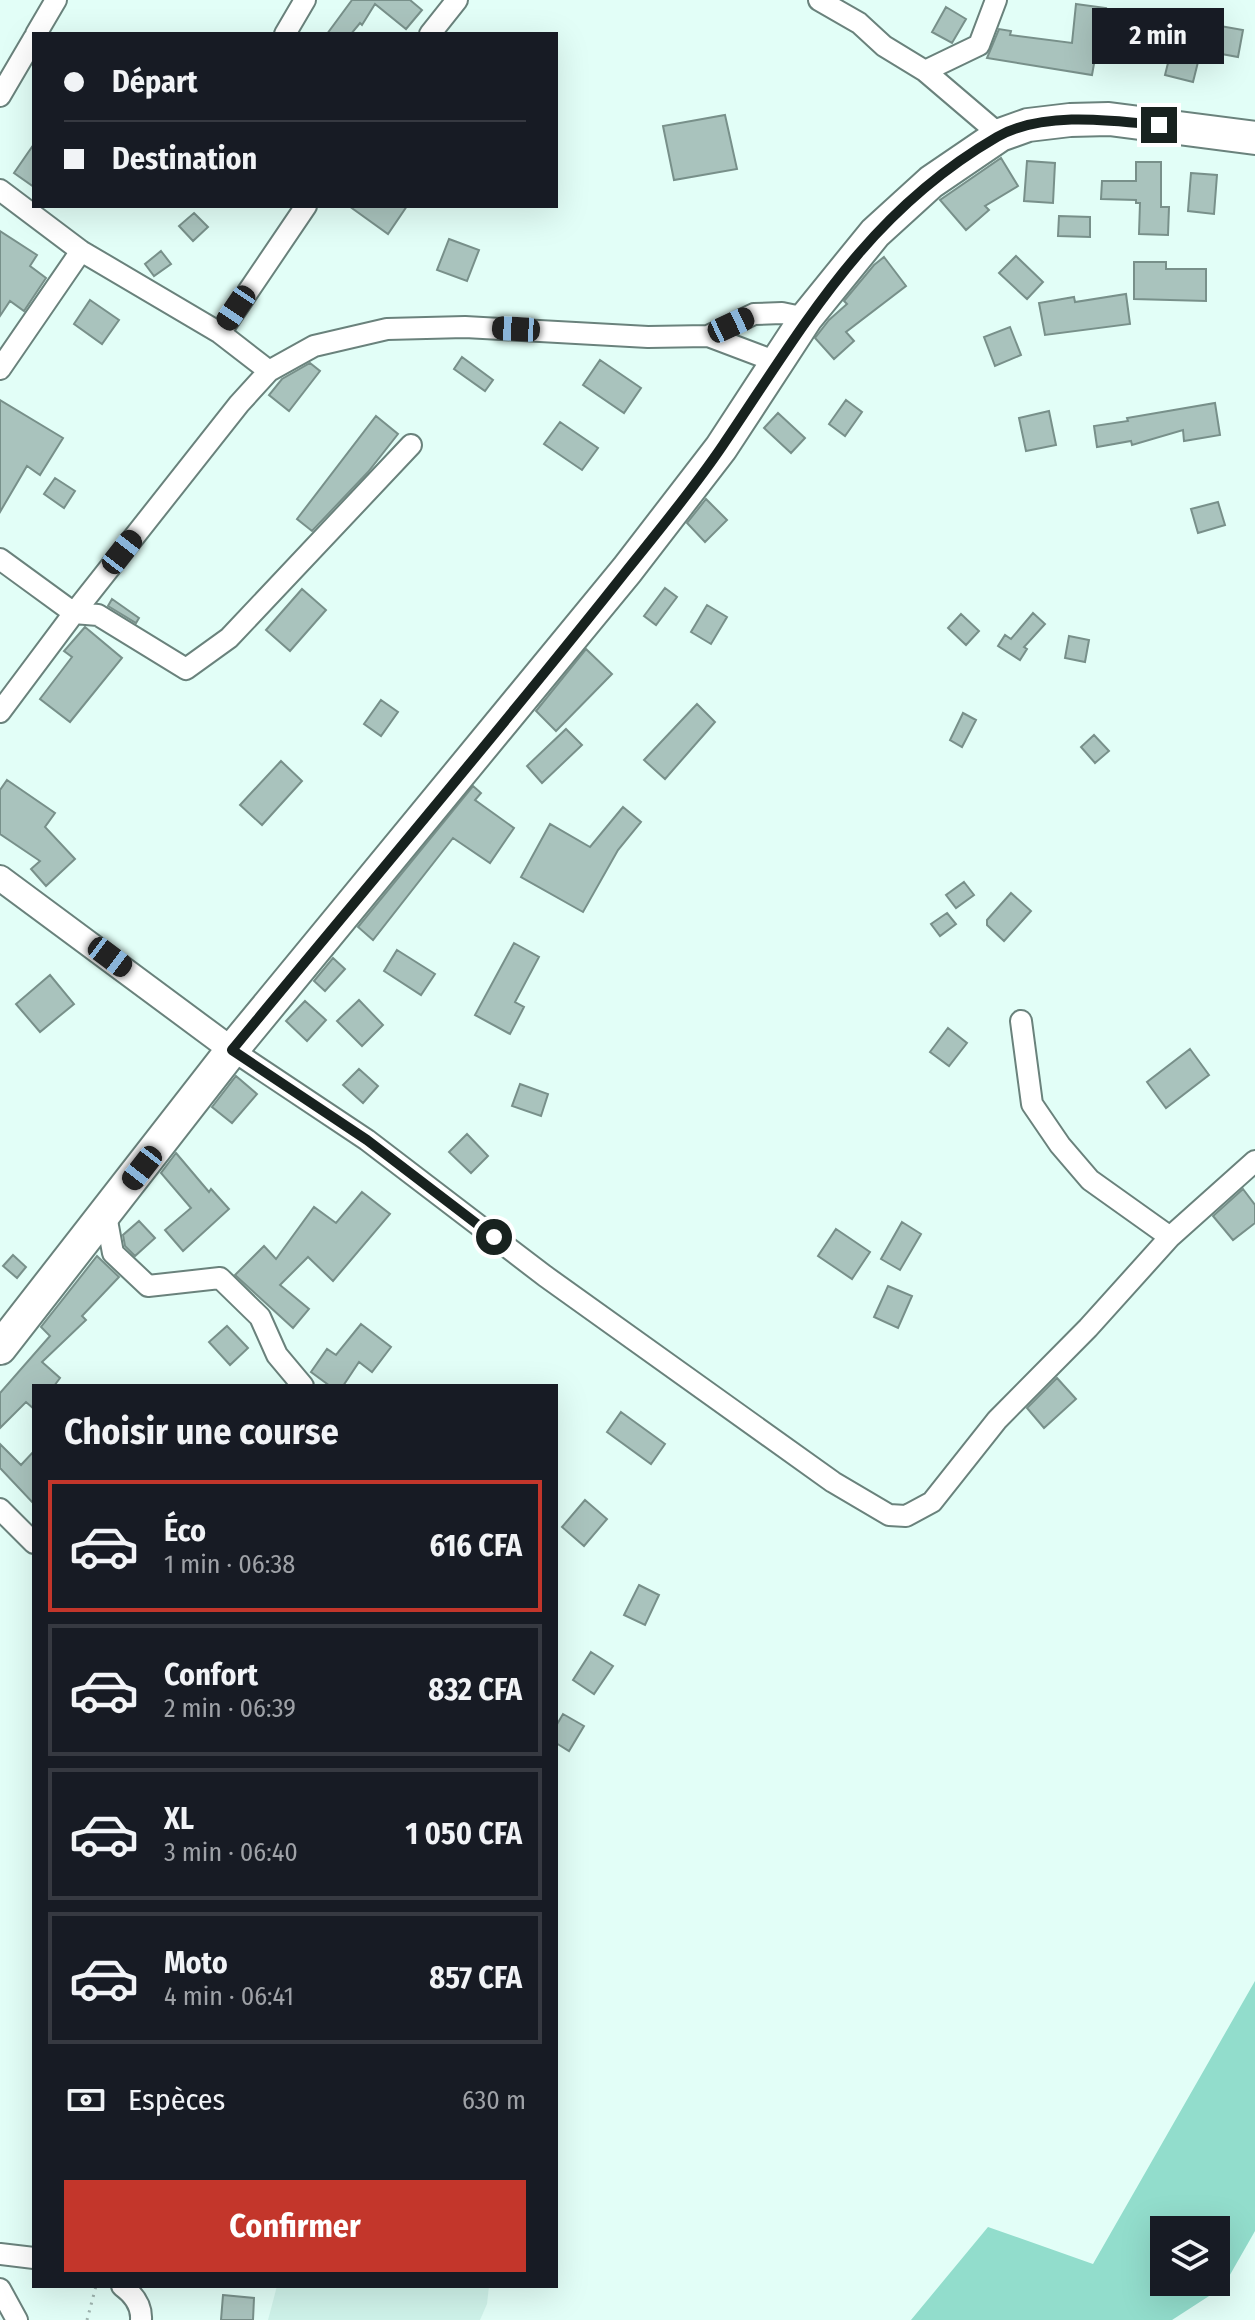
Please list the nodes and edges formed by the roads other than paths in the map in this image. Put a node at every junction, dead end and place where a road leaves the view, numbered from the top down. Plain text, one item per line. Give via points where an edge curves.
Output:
1 (56, 0) edge
2 (305, 0) edge
3 (457, 0) edge
4 (819, 0) edge
5 (996, 0) edge
6 (37, 32) edge
7 (286, 32) edge
8 (432, 32) edge
9 (32, 41) edge
10 (925, 71) junction
11 (0, 96) edge
12 (1000, 135) junction
13 (1255, 138) edge
14 (0, 190) edge
15 (305, 208) edge
16 (81, 251) junction
17 (806, 318) junction
18 (220, 333) junction
19 (708, 336) junction
20 (777, 362) junction
21 (0, 369) edge
22 (269, 371) junction
23 (411, 445) dead end
24 (0, 559) edge
25 (74, 613) junction
26 (0, 712) edge
27 (0, 878) edge
28 (1021, 1021) dead end
29 (232, 1050) junction
30 (1255, 1161) edge
31 (106, 1215) junction
32 (1170, 1237) junction
33 (0, 1348) edge
34 (301, 1384) edge
35 (0, 1509) edge
36 (32, 1541) edge
37 (124, 2288) edge
38 (0, 2289) edge
39 (17, 2320) edge
40 (141, 2320) edge

1 - 6 street
2 - 7 street
3 - 8 street
4 - 10 street
5 - 10 street via 979,45
9 - 11 street
10 - 12 street
12 - 13 highway via 1028,125 1109,119
12 - 17 highway via 931,182 875,233
14 - 16 street
15 - 18 street
16 - 18 street
16 - 21 street
17 - 19 street via 754,314
17 - 20 highway
18 - 22 street
19 - 20 street
19 - 22 street via 387,329 314,346
20 - 29 highway via 721,448 627,570
22 - 25 street
23 - 25 street via 229,638 186,669 98,615
24 - 25 street
25 - 26 street
27 - 29 street
28 - 32 street via 1032,1104 1060,1145 1090,1180
29 - 31 highway
29 - 32 street via 367,1140 545,1276 833,1482 889,1515 906,1516 932,1502 997,1420
30 - 32 street
31 - 33 highway
31 - 34 street via 113,1253 148,1286 220,1278 260,1317 277,1355
35 - 36 street
37 - 40 street via 135,2298
38 - 39 street

